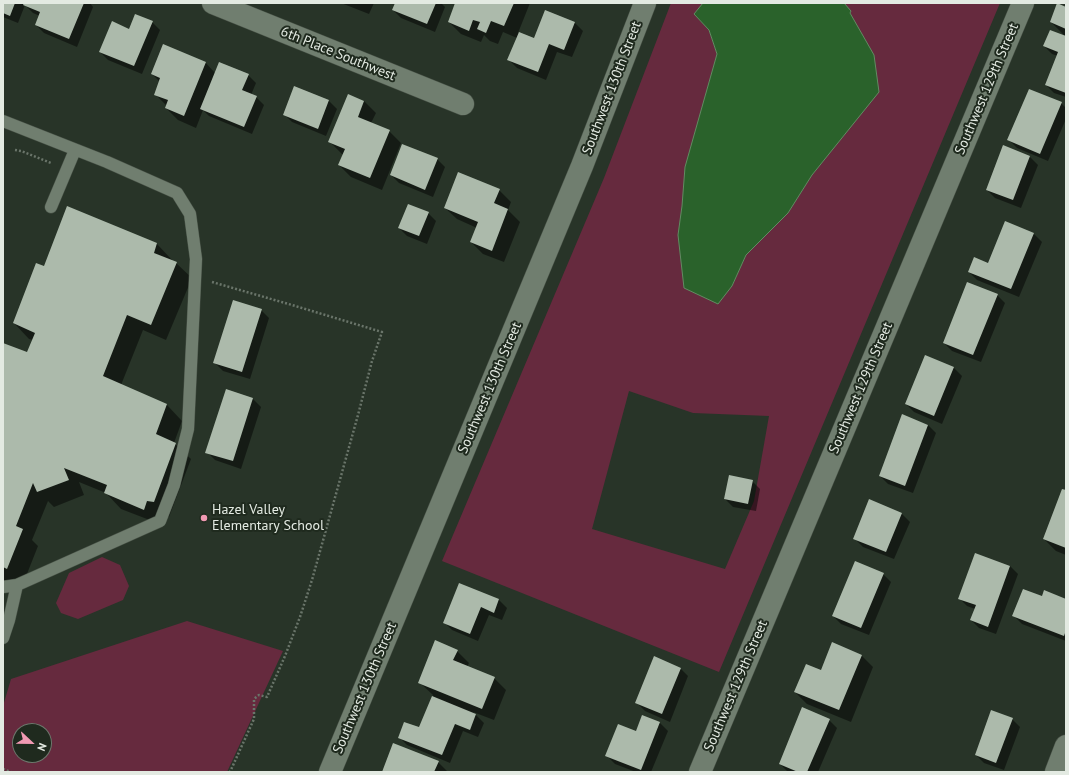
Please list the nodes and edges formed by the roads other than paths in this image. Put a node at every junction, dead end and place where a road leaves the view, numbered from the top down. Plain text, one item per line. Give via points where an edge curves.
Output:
1 (213, 3) edge
2 (645, 3) edge
3 (1023, 3) edge
4 (463, 104) dead end
5 (3, 121) edge
6 (75, 150) junction
7 (51, 207) dead end
8 (18, 585) junction
9 (3, 586) edge
10 (3, 638) edge
11 (1066, 746) edge
12 (330, 772) edge
13 (700, 772) edge
14 (1056, 772) edge

1 - 4 street, 6th Place Southwest
2 - 12 street, Southwest 130th Street via 582,166
3 - 13 street, Southwest 129th Street
5 - 6 lane
6 - 7 lane
6 - 8 lane via 177,193 190,214 196,259 188,429 174,485 160,521
8 - 9 lane
8 - 10 lane
11 - 14 street

